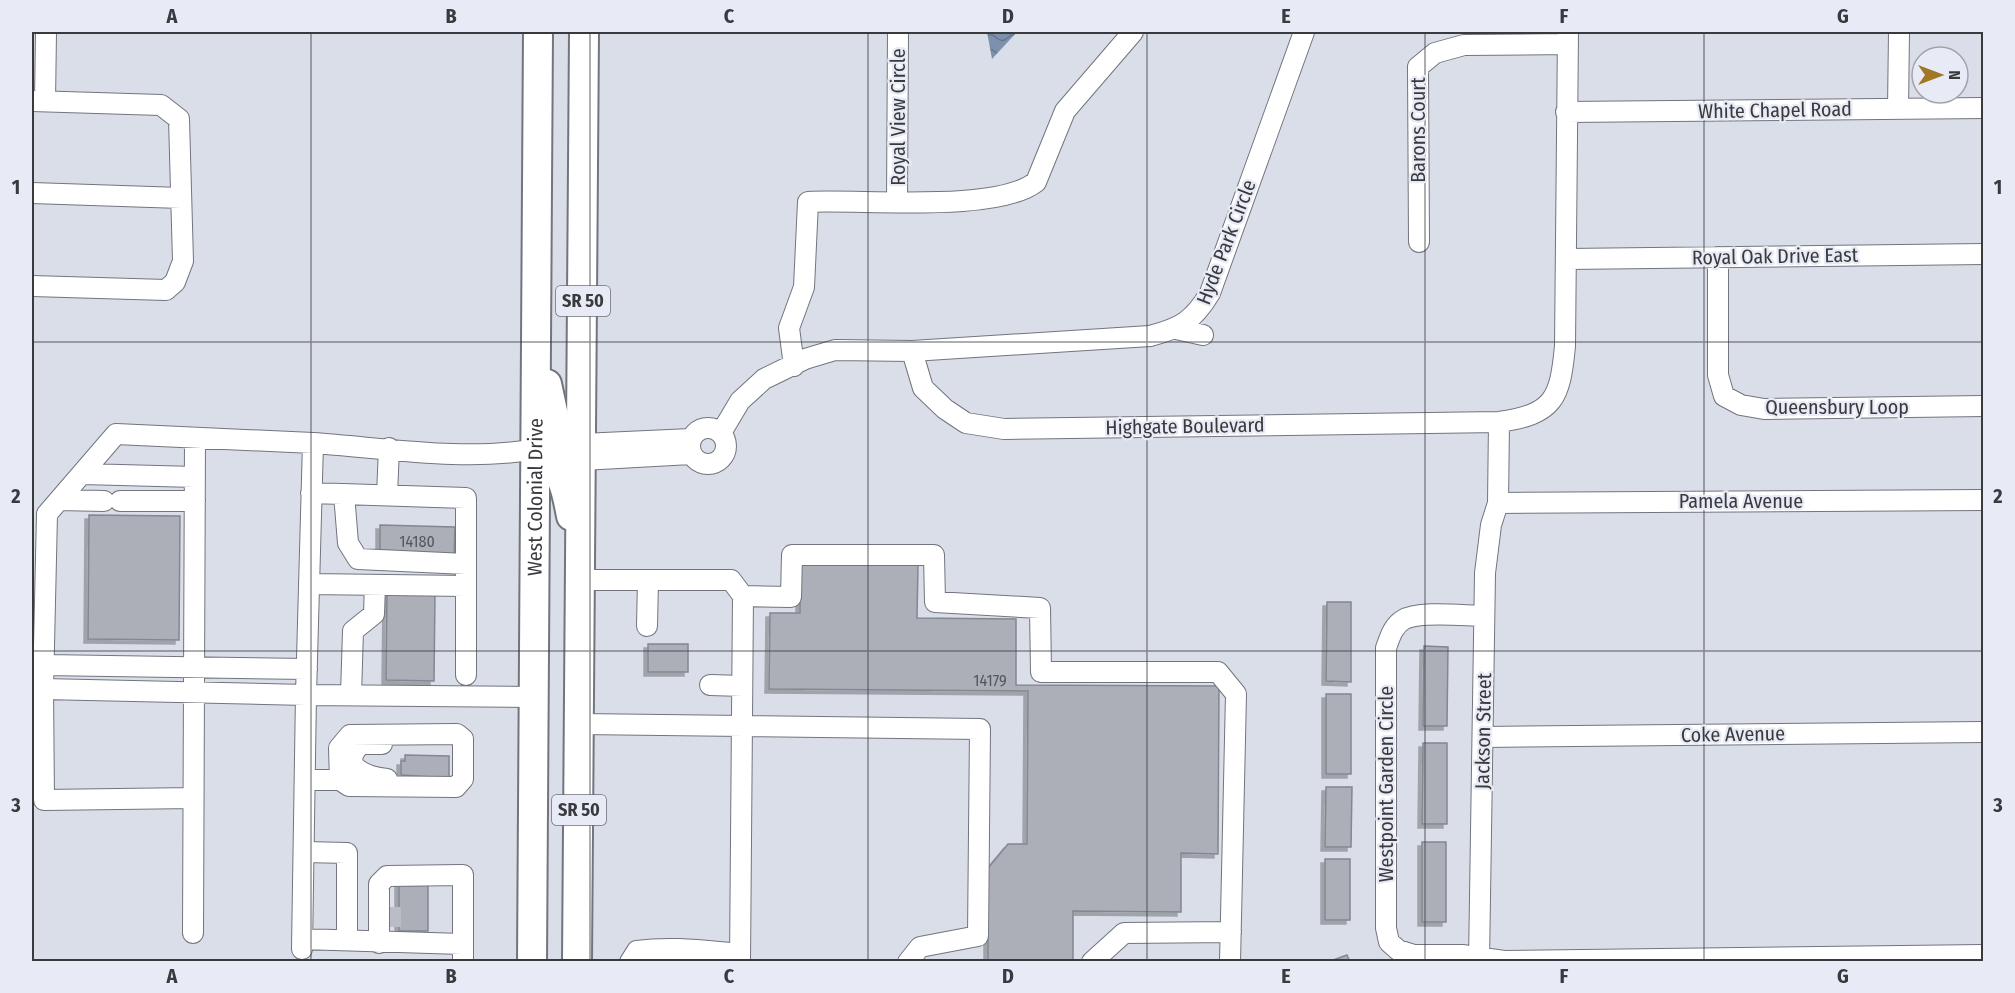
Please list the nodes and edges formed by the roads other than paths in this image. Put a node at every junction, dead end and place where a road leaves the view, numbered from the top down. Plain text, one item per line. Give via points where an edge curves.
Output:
1 (46, 32) edge
2 (538, 32) edge
3 (584, 32) edge
4 (898, 32) edge
5 (1133, 32) edge
6 (1304, 32) edge
7 (1899, 32) edge
8 (1568, 38) edge
9 (38, 101) edge
10 (1983, 108) edge
11 (1898, 109) junction
12 (1566, 112) junction
13 (32, 193) edge
14 (181, 198) junction
15 (897, 202) junction
16 (1419, 242) dead end
17 (1983, 254) edge
18 (1718, 257) junction
19 (1567, 259) junction
20 (32, 286) edge
21 (535, 329) junction
22 (1176, 329) junction
23 (1203, 336) dead end
24 (912, 351) junction
25 (794, 366) junction
26 (1983, 406) edge
27 (1499, 422) junction
28 (721, 433) junction
29 (195, 438) junction
30 (313, 443) junction
31 (691, 447) junction
32 (389, 448) junction
33 (536, 449) junction
34 (582, 452) junction
35 (83, 474) junction
36 (195, 477) junction
37 (312, 493) junction
38 (344, 494) junction
39 (387, 495) junction
40 (59, 500) junction
41 (1983, 500) edge
42 (195, 501) junction
43 (1498, 503) junction
44 (466, 564) junction
45 (581, 575) junction
46 (648, 580) junction
47 (309, 584) junction
48 (375, 585) junction
49 (466, 586) junction
50 (743, 596) junction
51 (1484, 616) junction
52 (647, 626) dead end
53 (44, 665) junction
54 (193, 668) junction
55 (307, 669) junction
56 (466, 675) junction
57 (710, 685) dead end
58 (742, 686) junction
59 (44, 689) junction
60 (193, 692) junction
61 (306, 695) junction
62 (351, 695) junction
63 (449, 696) junction
64 (481, 697) junction
65 (534, 697) junction
66 (580, 724) junction
67 (742, 725) junction
68 (1983, 732) edge
69 (1483, 737) junction
70 (463, 751) junction
71 (305, 780) junction
72 (340, 780) junction
73 (461, 781) junction
74 (193, 798) junction
75 (304, 852) junction
76 (392, 875) junction
77 (391, 907) tunnel mouth
78 (1231, 932) junction
79 (193, 933) dead end
80 (387, 938) junction
81 (347, 939) junction
82 (463, 953) edge
83 (1983, 955) edge
84 (716, 957) edge
85 (740, 958) edge
86 (1479, 960) edge
87 (532, 962) edge
88 (577, 962) edge
89 (630, 962) edge
90 (908, 962) edge
91 (1092, 962) edge
92 (1230, 962) edge

1 - 9 street
2 - 21 highway, West Colonial Drive / SR 50
3 - 34 highway, SR 50
4 - 15 street, Royal View Circle
5 - 15 street, Royal View Circle via 1065,111 1035,182 1026,189 966,201
6 - 22 street, Hyde Park Circle via 1210,293 1198,313
7 - 11 street
8 - 12 street, Highgate Boulevard
8 - 16 street, Barons Court via 1464,45 1435,53 1418,67
9 - 14 street via 161,105 171,110 179,119
10 - 11 street, White Chapel Road
11 - 12 street, White Chapel Road
12 - 19 street, Highgate Boulevard
13 - 14 street
14 - 20 street via 183,261 175,282 166,290
15 - 25 street, Royal View Circle via 808,202 804,288 789,328
17 - 18 street, Royal Oak Drive East
18 - 19 street, Royal Oak Drive East
18 - 26 street, Queensbury Loop via 1718,375 1724,396 1741,405 1764,409
19 - 27 street, Highgate Boulevard via 1562,379 1548,405 1538,413
21 - 33 highway, West Colonial Drive / SR 50
21 - 34 highway via 557,430
22 - 23 street
22 - 24 street, Hyde Park Circle via 1150,336
24 - 25 street, Hyde Park Circle via 845,363
24 - 27 street, Highgate Boulevard via 924,388 945,409 966,423 1004,429
25 - 28 street, Hyde Park Circle via 764,379 740,401
27 - 43 street
28 - 31 street via 704,428
28 - 31 street via 726,451 718,461 706,465 695,460
29 - 30 street
29 - 35 street via 116,434
29 - 36 street
30 - 32 street
30 - 37 street
31 - 34 street
32 - 33 street via 469,454
32 - 39 street
33 - 45 highway via 554,464 565,484
33 - 65 highway, West Colonial Drive / SR 50
34 - 45 highway, SR 50
35 - 36 street
35 - 40 street
36 - 42 street
37 - 38 street
37 - 47 street
38 - 39 street
38 - 44 street via 348,543 358,559
39 - 44 street via 466,498
40 - 42 street
40 - 53 street via 46,514
41 - 43 street, Pamela Avenue
42 - 54 street
43 - 51 street, Jackson Street via 1489,535
44 - 49 street
45 - 46 street
45 - 66 highway, SR 50
46 - 50 street via 731,580
46 - 52 street
47 - 48 street
47 - 55 street
48 - 49 street
48 - 62 street via 375,614 353,631
49 - 56 street
50 - 58 street
50 - 78 street via 791,597 792,555 934,555 935,602 1040,608 1041,672 1218,672 1236,694
51 - 69 street, Jackson Street
51 - 86 street, Westpoint Garden Circle via 1417,616 1403,620 1391,632 1386,648 1389,942 1414,955
53 - 54 street
53 - 59 street
54 - 55 street
54 - 60 street
55 - 61 street
56 - 63 street
56 - 64 street
57 - 58 street
58 - 67 street
59 - 60 street
59 - 74 street via 45,800
60 - 61 street
60 - 74 street
61 - 62 street
61 - 71 street
62 - 63 street
63 - 64 street
64 - 65 street
65 - 87 highway, West Colonial Drive / SR 50
66 - 67 street
66 - 88 highway, SR 50
67 - 85 street
67 - 90 street via 980,729 978,936 920,947
68 - 69 street, Coke Avenue
69 - 86 street, Jackson Street
70 - 72 street via 463,739 457,734 350,735 339,748
70 - 73 street
70 - 73 street via 452,744 361,744 353,758 361,773 371,777
71 - 72 street
71 - 75 street
72 - 73 street via 349,786 456,788
74 - 79 street
75 - 81 street via 347,853
75 - 81 street via 302,944
76 - 77 street
76 - 80 street via 379,884
76 - 82 street via 463,875
78 - 91 street via 1124,933
78 - 92 street
80 - 81 street
80 - 82 street
83 - 86 street
84 - 85 street
84 - 89 street via 703,949 656,948 637,951

